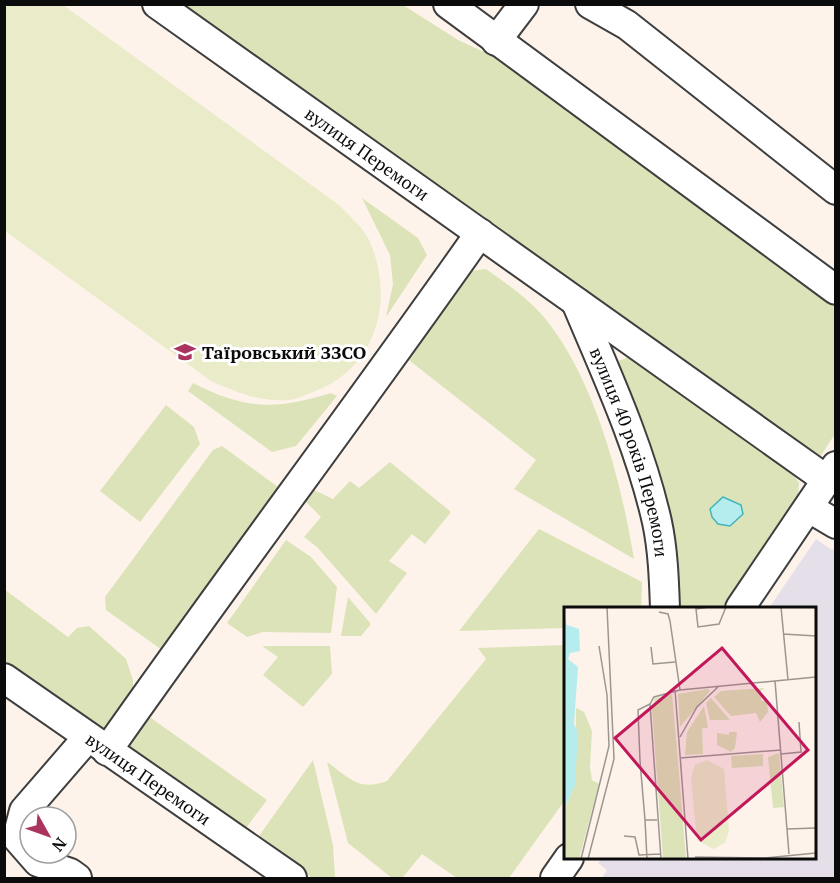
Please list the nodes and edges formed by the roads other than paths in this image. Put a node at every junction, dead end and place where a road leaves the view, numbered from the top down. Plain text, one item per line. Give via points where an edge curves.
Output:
1 (157, 4) edge
2 (448, 4) edge
3 (525, 4) edge
4 (590, 4) edge
5 (496, 40) junction
6 (836, 190) edge
7 (480, 233) junction
8 (836, 290) edge
9 (576, 302) junction
10 (831, 473) edge
11 (809, 508) junction
12 (836, 525) edge
13 (665, 607) edge
14 (741, 607) edge
15 (4, 678) edge
16 (98, 744) junction
17 (78, 879) edge
18 (292, 879) edge

1 - 7 street, вулиця Перемоги
2 - 5 street
3 - 5 street
4 - 6 street via 627,25
5 - 8 street
7 - 9 street, вулиця Перемоги
7 - 16 street via 189,633
9 - 10 street, вулиця Перемоги
9 - 13 street, вулиця 40 років Перемоги via 645,480 657,523
10 - 11 street
11 - 12 street
11 - 14 street
15 - 16 street, вулиця Перемоги
16 - 17 street via 24,811 16,838 38,862
16 - 18 street, вулиця Перемоги

